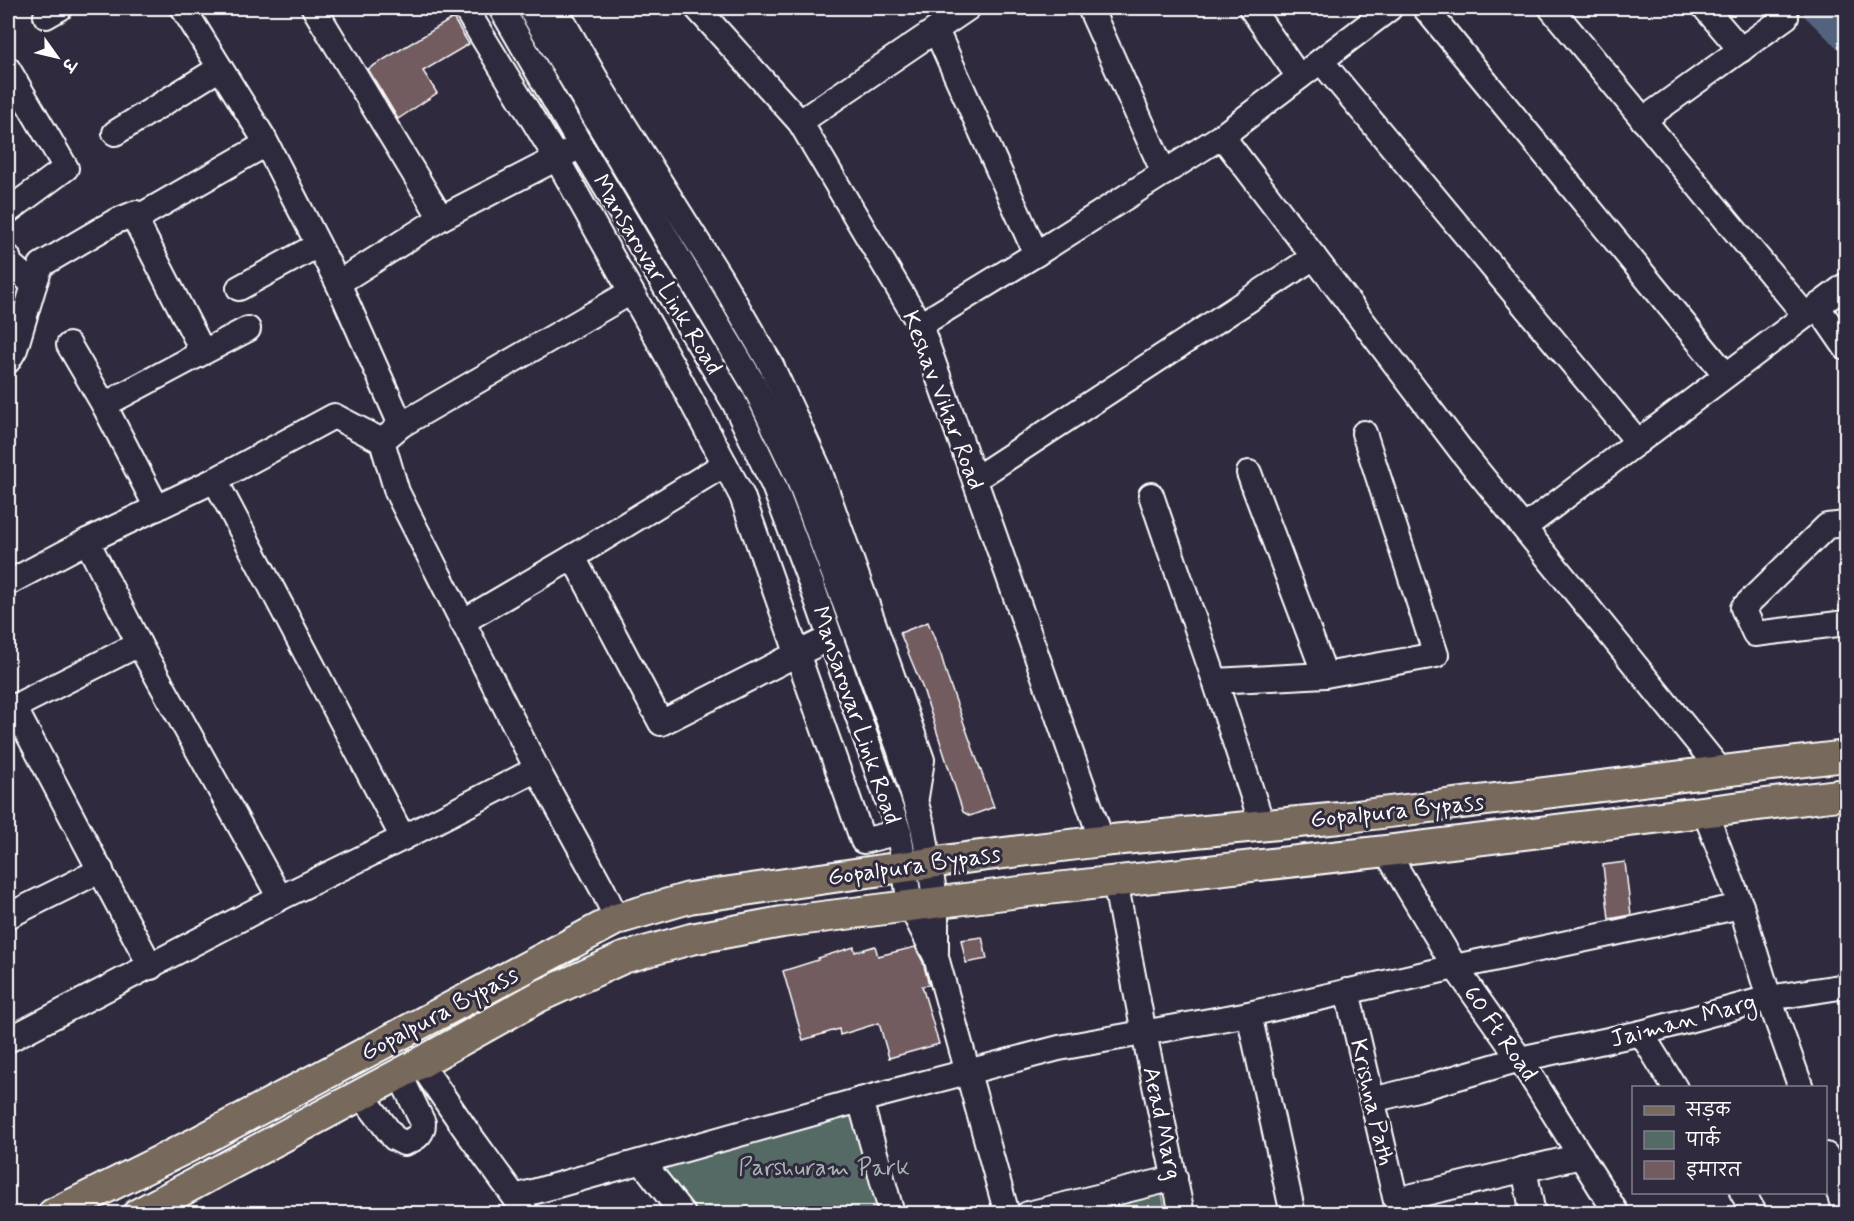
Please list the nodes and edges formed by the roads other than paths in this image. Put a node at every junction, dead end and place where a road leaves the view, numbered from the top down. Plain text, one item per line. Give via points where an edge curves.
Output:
1 (183, 8) edge
2 (314, 8) edge
3 (465, 8) edge
4 (501, 8) edge
5 (530, 8) edge
6 (555, 8) edge
7 (697, 8) edge
8 (968, 8) edge
9 (1090, 8) edge
10 (1251, 8) edge
11 (1390, 8) edge
12 (1425, 8) edge
13 (1551, 8) edge
14 (1705, 8) edge
15 (1786, 17) dead end
16 (936, 30) junction
17 (1741, 50) junction
18 (1321, 61) junction
19 (220, 68) junction
20 (8, 69) edge
21 (1299, 77) junction
22 (595, 97) junction
23 (1643, 120) junction
24 (800, 122) junction
25 (115, 133) dead end
26 (1222, 136) junction
27 (266, 144) junction
28 (581, 146) junction
29 (557, 159) junction
30 (1164, 173) junction
31 (8, 211) edge
32 (136, 213) dead end
33 (441, 219) junction
34 (318, 245) junction
35 (1036, 254) junction
36 (8, 257) edge
37 (1314, 257) junction
38 (338, 283) junction
39 (34, 285) junction
40 (1846, 285) edge
41 (239, 288) dead end
42 (631, 292) junction
43 (1811, 311) junction
44 (920, 326) junction
45 (248, 328) dead end
46 (69, 345) dead end
47 (1846, 348) edge
48 (196, 357) junction
49 (8, 361) edge
50 (1726, 375) junction
51 (104, 405) junction
52 (401, 425) junction
53 (1364, 433) dead end
54 (382, 441) junction
55 (1638, 441) junction
56 (725, 464) junction
57 (808, 471) junction
58 (1249, 473) dead end
59 (975, 479) junction
60 (216, 480) junction
61 (774, 486) junction
62 (1151, 495) dead end
63 (742, 496) junction
64 (157, 508) junction
65 (1846, 524) edge
66 (1525, 527) junction
67 (87, 541) junction
68 (573, 558) junction
69 (8, 583) edge
70 (462, 622) junction
71 (1846, 623) edge
72 (830, 638) junction
73 (139, 644) junction
74 (796, 654) junction
75 (1326, 675) junction
76 (1215, 681) junction
77 (1846, 756) edge
78 (537, 769) junction
79 (1721, 771) junction
80 (1846, 794) edge
81 (1705, 812) junction
82 (1262, 824) junction
83 (899, 832) junction
84 (404, 838) junction
85 (1102, 841) junction
86 (1386, 851) junction
87 (917, 865) junction
88 (101, 870) junction
89 (1115, 881) junction
90 (280, 898) junction
91 (923, 904) junction
92 (1740, 906) junction
93 (8, 916) edge
94 (616, 919) junction
95 (151, 967) junction
96 (1455, 967) junction
97 (1846, 986) edge
98 (1347, 991) junction
99 (1769, 998) junction
100 (1249, 1014) junction
101 (1144, 1033) junction
102 (1641, 1033) junction
103 (8, 1040) edge
104 (1520, 1059) junction
105 (409, 1068) junction
106 (966, 1072) junction
107 (1674, 1086) edge
108 (1800, 1086) edge
109 (360, 1094) junction
110 (860, 1100) junction
111 (1372, 1100) junction
112 (1581, 1156) junction
113 (1827, 1158) edge
114 (643, 1162) junction
115 (1524, 1169) junction
116 (1175, 1178) junction
117 (1743, 1194) edge
118 (521, 1205) edge
119 (1397, 1207) edge
120 (1007, 1212) edge
121 (53, 1214) edge
122 (138, 1214) edge
123 (683, 1214) edge
124 (892, 1214) edge
125 (1182, 1214) edge
126 (1293, 1214) edge
127 (1533, 1214) edge
128 (1617, 1214) edge
129 (1755, 1214) edge
130 (1846, 1214) edge

1 - 19 street
2 - 33 street
3 - 29 street
4 - 28 street, Mansarovar Link Road
5 - 22 street, Mansarovar Link Road
6 - 22 street
7 - 24 street, Keshav Vihar Road
8 - 16 street
9 - 30 street
10 - 21 street
11 - 18 street
12 - 50 street
13 - 23 street
14 - 17 street
15 - 17 street
16 - 24 street
16 - 35 street
17 - 23 street
18 - 21 street
18 - 55 street
19 - 25 street
19 - 27 street
20 - 31 street via 66,168
21 - 26 street
22 - 57 street, Mansarovar Link Road via 754,386
23 - 43 street
24 - 44 street, Keshav Vihar Road
26 - 30 street
26 - 37 street
27 - 34 street
27 - 48 street via 144,214 138,225 199,344
28 - 29 street
28 - 61 street, Mansarovar Link Road via 734,402
29 - 33 street
29 - 42 street
30 - 35 street
32 - 39 street via 41,265
33 - 38 street
34 - 38 street
34 - 41 street
35 - 44 street
36 - 39 street via 10,264
37 - 59 street
37 - 66 street
38 - 52 street
39 - 49 street
40 - 43 street
42 - 52 street
42 - 56 street
43 - 47 street
43 - 50 street
44 - 59 street, Keshav Vihar Road
45 - 48 street
46 - 51 street
48 - 51 street
50 - 55 street
51 - 64 street
52 - 54 street
53 - 75 street via 1436,655
54 - 60 street via 334,416
54 - 70 street via 397,492
55 - 66 street
56 - 63 street
56 - 68 street
57 - 61 street
57 - 87 street, Mansarovar Link Road via 922,827
58 - 75 street
59 - 85 street, Keshav Vihar Road
60 - 64 street
60 - 84 street
61 - 63 street
61 - 72 street, Mansarovar Link Road
62 - 76 street
63 - 74 street
64 - 67 street
65 - 71 street via 1827,526 1743,608 1755,634
66 - 79 street
67 - 69 street
67 - 73 street
68 - 70 street
68 - 74 street via 661,723
70 - 78 street
72 - 74 street
72 - 83 street, Mansarovar Link Road
73 - 88 street via 14,707
73 - 90 street
74 - 83 street via 863,841
75 - 76 street
76 - 82 street
77 - 79 main road, Gopalpura Bypass
78 - 84 street
78 - 94 street
79 - 82 main road, Gopalpura Bypass
80 - 81 main road, Gopalpura Bypass
81 - 86 main road, Gopalpura Bypass
81 - 92 street
82 - 85 main road, Gopalpura Bypass
83 - 87 street, Mansarovar Link Road
84 - 90 street
85 - 87 main road, Gopalpura Bypass
86 - 89 main road, Gopalpura Bypass
86 - 96 street, 60 Ft Road
87 - 91 street, Mansarovar Link Road
87 - 94 main road, Gopalpura Bypass via 688,898
88 - 93 street
88 - 95 street
89 - 91 main road, Gopalpura Bypass
89 - 101 street, Aead Marg
90 - 95 street
91 - 105 main road, Gopalpura Bypass via 782,922 691,939 623,958 540,996
91 - 106 street, Mansarovar Link Road
92 - 96 street
92 - 99 street
94 - 121 main road, Gopalpura Bypass
95 - 103 street
96 - 98 street
96 - 104 street, 60 Ft Road
97 - 99 street, Jaiman Marg
98 - 100 street
98 - 111 street, Krishna Path
99 - 102 street, Jaiman Marg
99 - 108 street
100 - 101 street
100 - 126 street
101 - 106 street via 1059,1047
101 - 116 street, Aead Marg
102 - 104 street, Jaiman Marg
102 - 107 street
104 - 111 street, Jaiman Marg
104 - 112 street, 60 Ft Road
105 - 109 main road, Gopalpura Bypass
105 - 109 street via 423,1123 423,1129 413,1140 404,1143 394,1138
105 - 118 street via 466,1130
106 - 110 street
106 - 120 street, Mansarovar Link Road
109 - 122 main road, Gopalpura Bypass
110 - 114 street
110 - 124 street
111 - 119 street, Krishna Path
112 - 115 street
112 - 128 street, 60 Ft Road
113 - 130 street
114 - 118 street
114 - 123 street
115 - 119 street
115 - 127 street
116 - 120 street
116 - 125 street, Aead Marg
117 - 129 street

